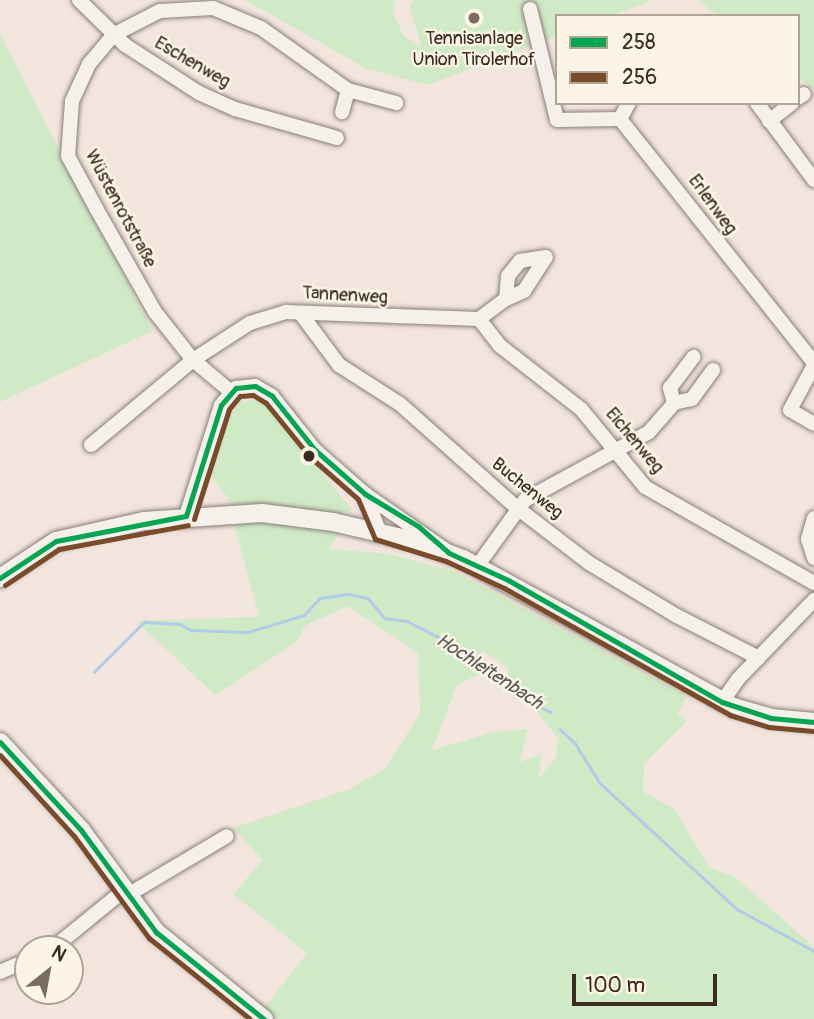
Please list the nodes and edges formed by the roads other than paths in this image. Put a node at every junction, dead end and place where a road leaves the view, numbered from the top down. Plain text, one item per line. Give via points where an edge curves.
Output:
1 (79, 0) edge
2 (530, 9) dead end
3 (113, 35) junction
4 (348, 90) junction
5 (396, 103) dead end
6 (628, 105) edge
7 (758, 105) edge
8 (789, 105) edge
9 (342, 112) dead end
10 (620, 119) junction
11 (769, 121) junction
12 (337, 138) dead end
13 (814, 180) edge
14 (506, 299) dead end
15 (301, 314) junction
16 (479, 319) junction
17 (693, 357) dead end
18 (193, 360) junction
19 (814, 364) edge
20 (713, 370) dead end
21 (230, 391) junction
22 (674, 403) junction
23 (814, 424) edge
24 (91, 445) dead end
25 (615, 450) junction
26 (365, 494) junction
27 (516, 507) junction
28 (186, 516) junction
29 (814, 518) edge
30 (379, 531) junction
31 (449, 553) junction
32 (814, 558) edge
33 (478, 565) junction
34 (0, 578) edge
35 (814, 583) edge
36 (814, 600) edge
37 (759, 658) junction
38 (722, 702) junction
39 (814, 722) edge
40 (0, 742) edge
41 (227, 836) dead end
42 (124, 894) junction
43 (70, 935) edge
44 (259, 1017) edge

1 - 3 street, Eschenweg
2 - 10 street via 557,120
3 - 4 street, Wüstenrotstraße via 160,11 213,8 261,28
3 - 12 street, Eschenweg via 199,93 235,109
3 - 18 street, Wüstenrotstraße via 89,64 72,102 68,156 155,312
4 - 5 street, Wüstenrotstraße
4 - 9 street
6 - 10 street
7 - 11 street
8 - 11 street
10 - 19 street, Erlenweg
11 - 13 street
14 - 16 street
15 - 16 street, Tannenweg
15 - 18 street, Tannenweg via 286,312 250,323
15 - 27 street, Buchenweg via 339,365 400,404
16 - 25 street, Eichenweg via 499,345 581,409
17 - 22 street via 670,388
18 - 21 street, Wüstenrotstraße
18 - 24 street, Tannenweg
19 - 23 street via 790,410
20 - 22 street via 692,399
21 - 26 street via 245,385 265,390 315,450
21 - 28 street via 220,405
22 - 25 street via 649,432
25 - 27 street
25 - 35 street, Eichenweg via 645,487
26 - 30 street
26 - 31 street via 418,526
27 - 33 street
27 - 37 street, Buchenweg via 589,563
28 - 30 main road via 262,513
28 - 34 main road via 56,541
29 - 32 street via 808,539
30 - 31 main road
31 - 33 main road
33 - 38 main road
36 - 37 street
37 - 38 street
38 - 39 main road via 771,718
40 - 42 main road via 81,830
41 - 42 street
42 - 43 street
42 - 44 main road via 175,950

